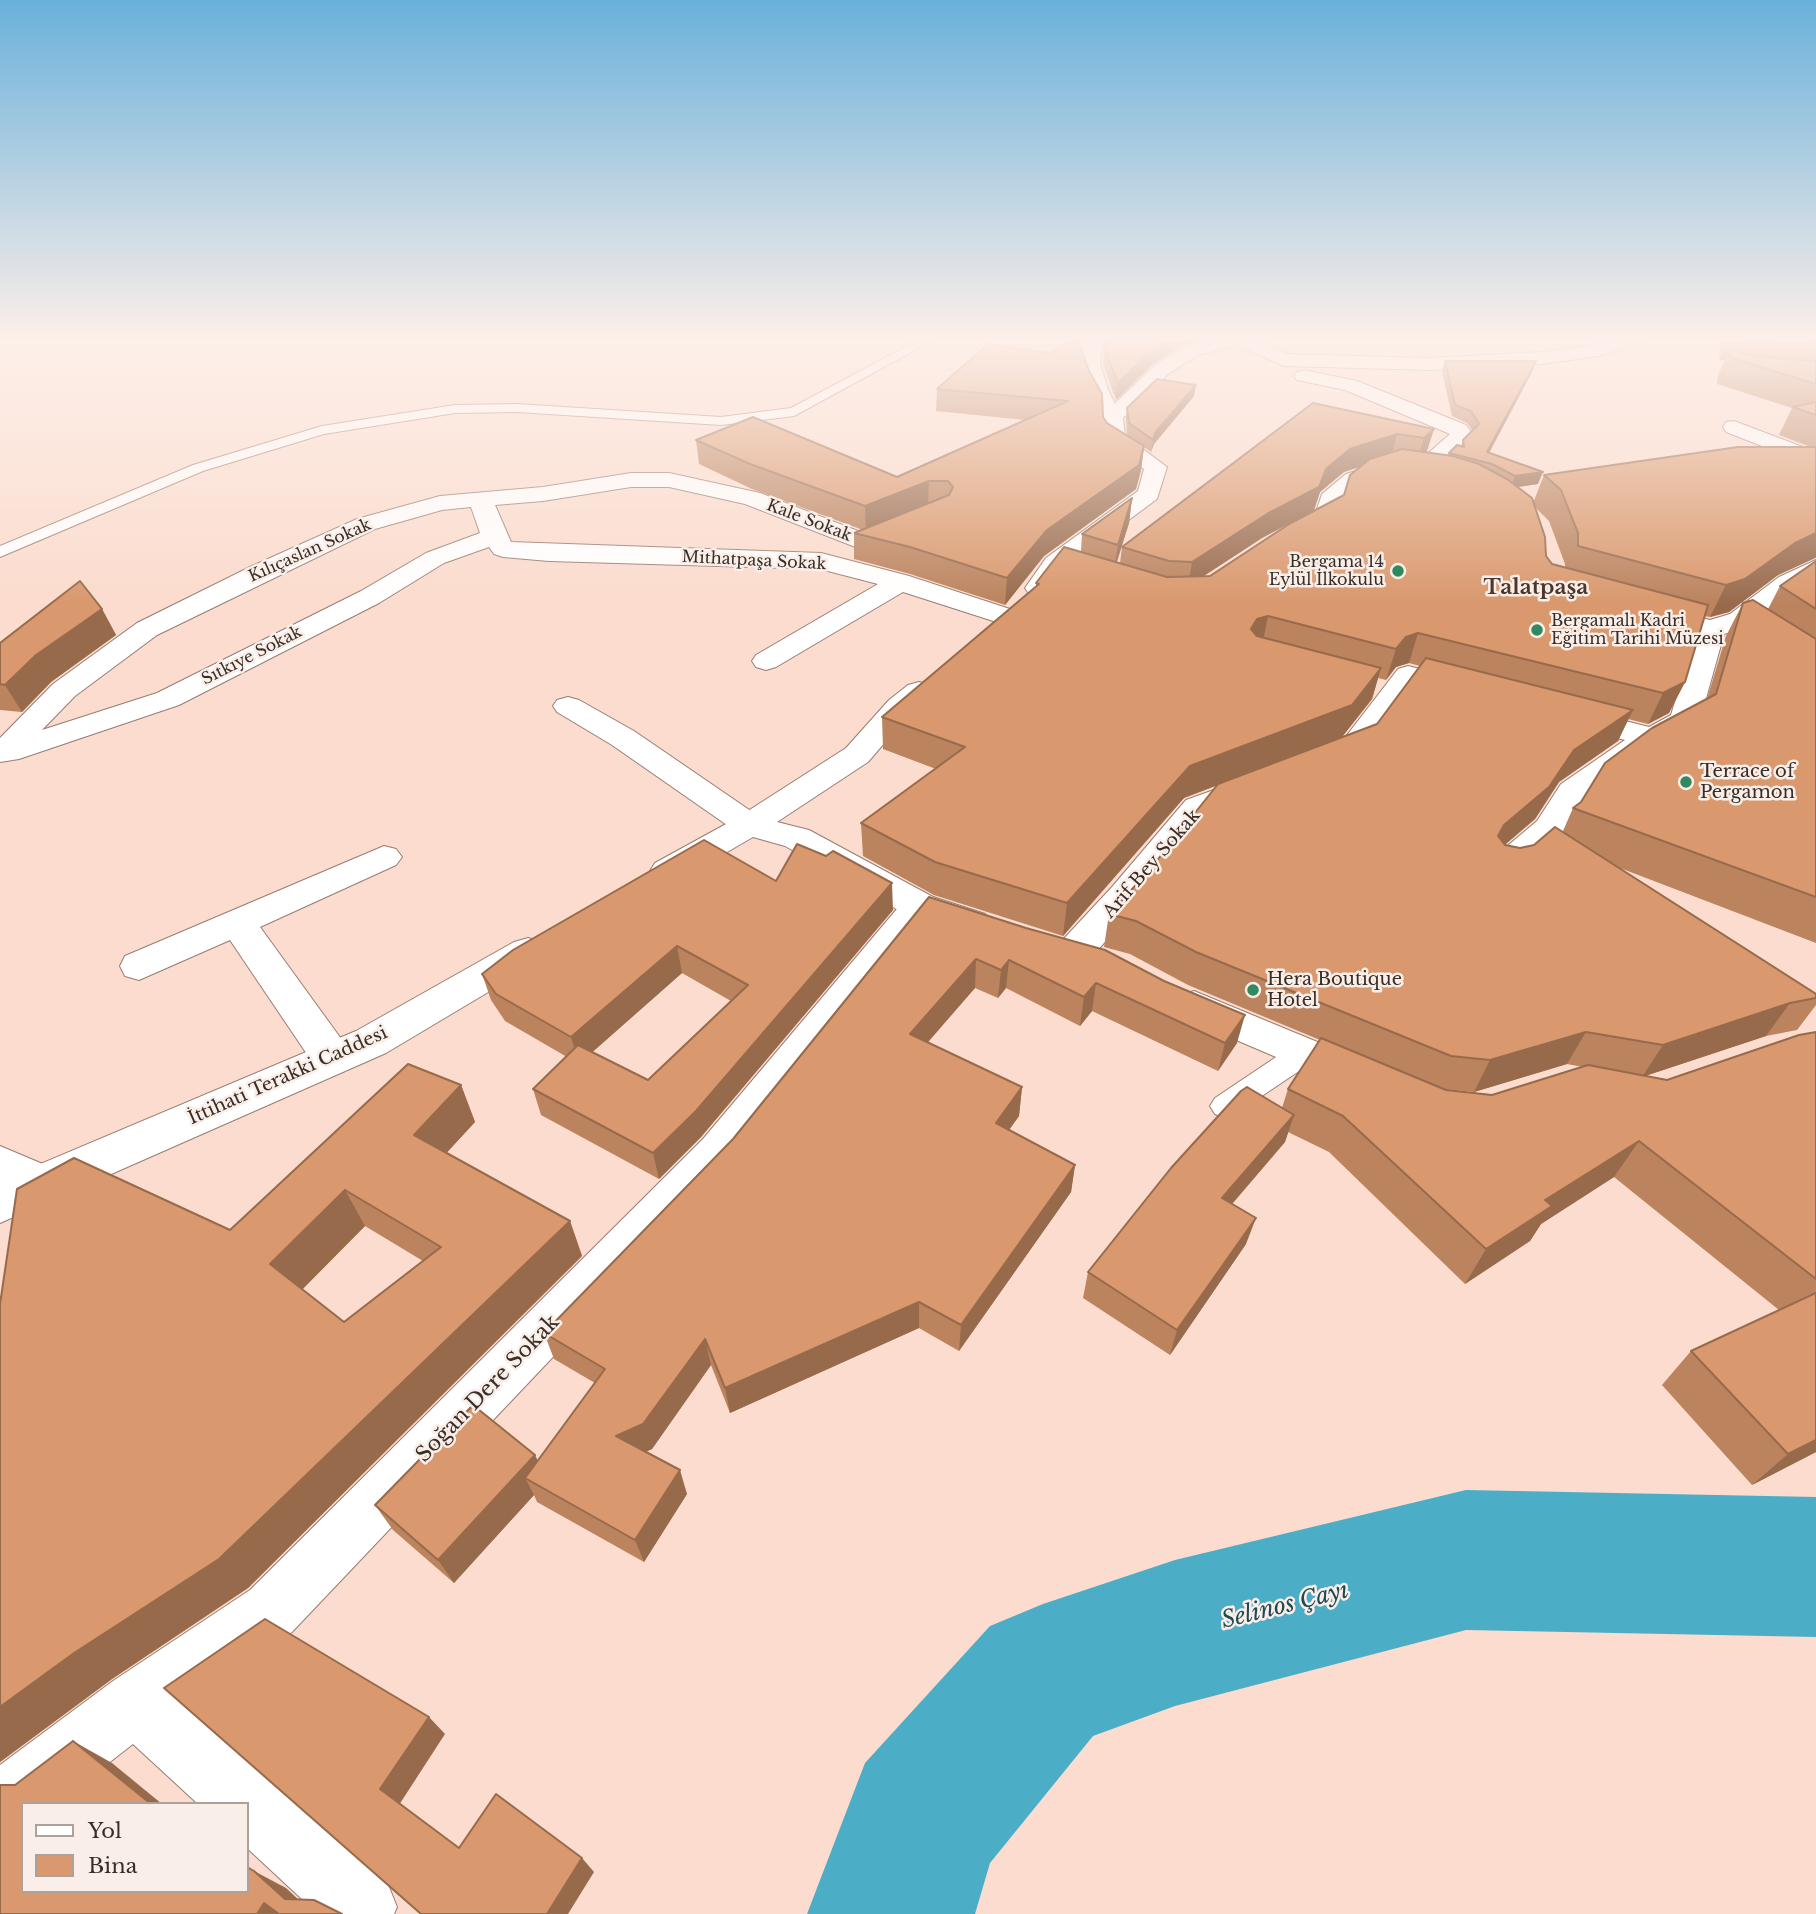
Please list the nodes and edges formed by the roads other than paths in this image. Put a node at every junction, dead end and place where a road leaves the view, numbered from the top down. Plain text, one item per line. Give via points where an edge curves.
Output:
1 (345, 426) edge
2 (1113, 426) edge
3 (1449, 426) edge
4 (1734, 427) dead end
5 (1816, 460) edge
6 (1781, 468) edge
7 (1816, 468) edge
8 (752, 498) joint
9 (481, 501) junction
10 (891, 533) edge
11 (494, 536) junction
12 (867, 543) junction
13 (1272, 545) edge
14 (0, 552) edge
15 (821, 561) junction
16 (1816, 568) edge
17 (901, 582) junction
18 (1624, 606) edge
19 (1012, 620) junction
20 (1711, 629) junction
21 (982, 643) edge
22 (766, 661) dead end
23 (941, 675) edge
24 (1359, 684) edge
25 (1396, 694) junction
26 (1492, 697) edge
27 (568, 706) dead end
28 (1546, 710) edge
29 (1654, 737) junction
30 (2, 754) edge
31 (749, 825) junction
32 (383, 857) dead end
33 (1504, 867) edge
34 (643, 886) edge
35 (920, 906) junction
36 (237, 922) junction
37 (560, 933) edge
38 (1040, 945) junction
39 (139, 966) dead end
40 (1115, 966) edge
41 (1161, 991) edge
42 (1304, 1053) junction
43 (332, 1058) junction
44 (1392, 1091) edge
45 (1225, 1106) edge
46 (0, 1164) edge
47 (41, 1183) junction
48 (0, 1203) edge
49 (135, 1703) junction
50 (245, 1802) edge
51 (248, 1805) edge
52 (0, 1812) edge
53 (357, 1914) edge

1 - 14 lane via 198,468
2 - 19 street via 1114,439 1156,467 1149,494
3 - 13 street via 1462,435 1436,472 1392,466 1354,479 1330,499 1327,516
4 - 5 street
6 - 7 street
8 - 9 street, Kılıçaslan Sokak via 669,480 631,480
8 - 12 street, Kale Sokak
9 - 11 street
9 - 30 street, Kılıçaslan Sokak via 440,503 366,524 147,629 64,690
10 - 12 street
11 - 15 street, Mithatpaşa Sokak via 503,549 549,553
11 - 30 street, Sıtkıye Sokak via 435,558 370,597 168,699
12 - 15 street
15 - 17 street, Mithatpaşa Sokak
16 - 20 street via 1788,583 1751,627
17 - 19 street, Mithatpaşa Sokak
17 - 22 street
18 - 20 street
19 - 21 street
20 - 29 street via 1685,720
23 - 31 street via 900,706 857,755
24 - 25 street
25 - 26 street, Arif Bey Sokak via 1408,675
25 - 38 street, Arif Bey Sokak via 1355,746 1198,807 1125,896
27 - 31 street
28 - 29 street
29 - 33 street via 1622,754 1573,791 1550,828
31 - 34 street
31 - 35 street via 797,838
32 - 36 street
35 - 38 street
35 - 49 street, Soğan Dere Sokak via 719,1152 271,1611
36 - 39 street
36 - 43 street
37 - 43 street, İttihati Terakki Caddesi via 371,1042
38 - 40 street
41 - 42 street
42 - 44 street
42 - 45 lane
43 - 47 street, İttihati Terakki Caddesi
46 - 47 street
47 - 48 street, İttihati Terakki Caddesi
49 - 50 street
49 - 52 street, Soğan Dere Sokak via 20,1790
51 - 53 street via 362,1908

